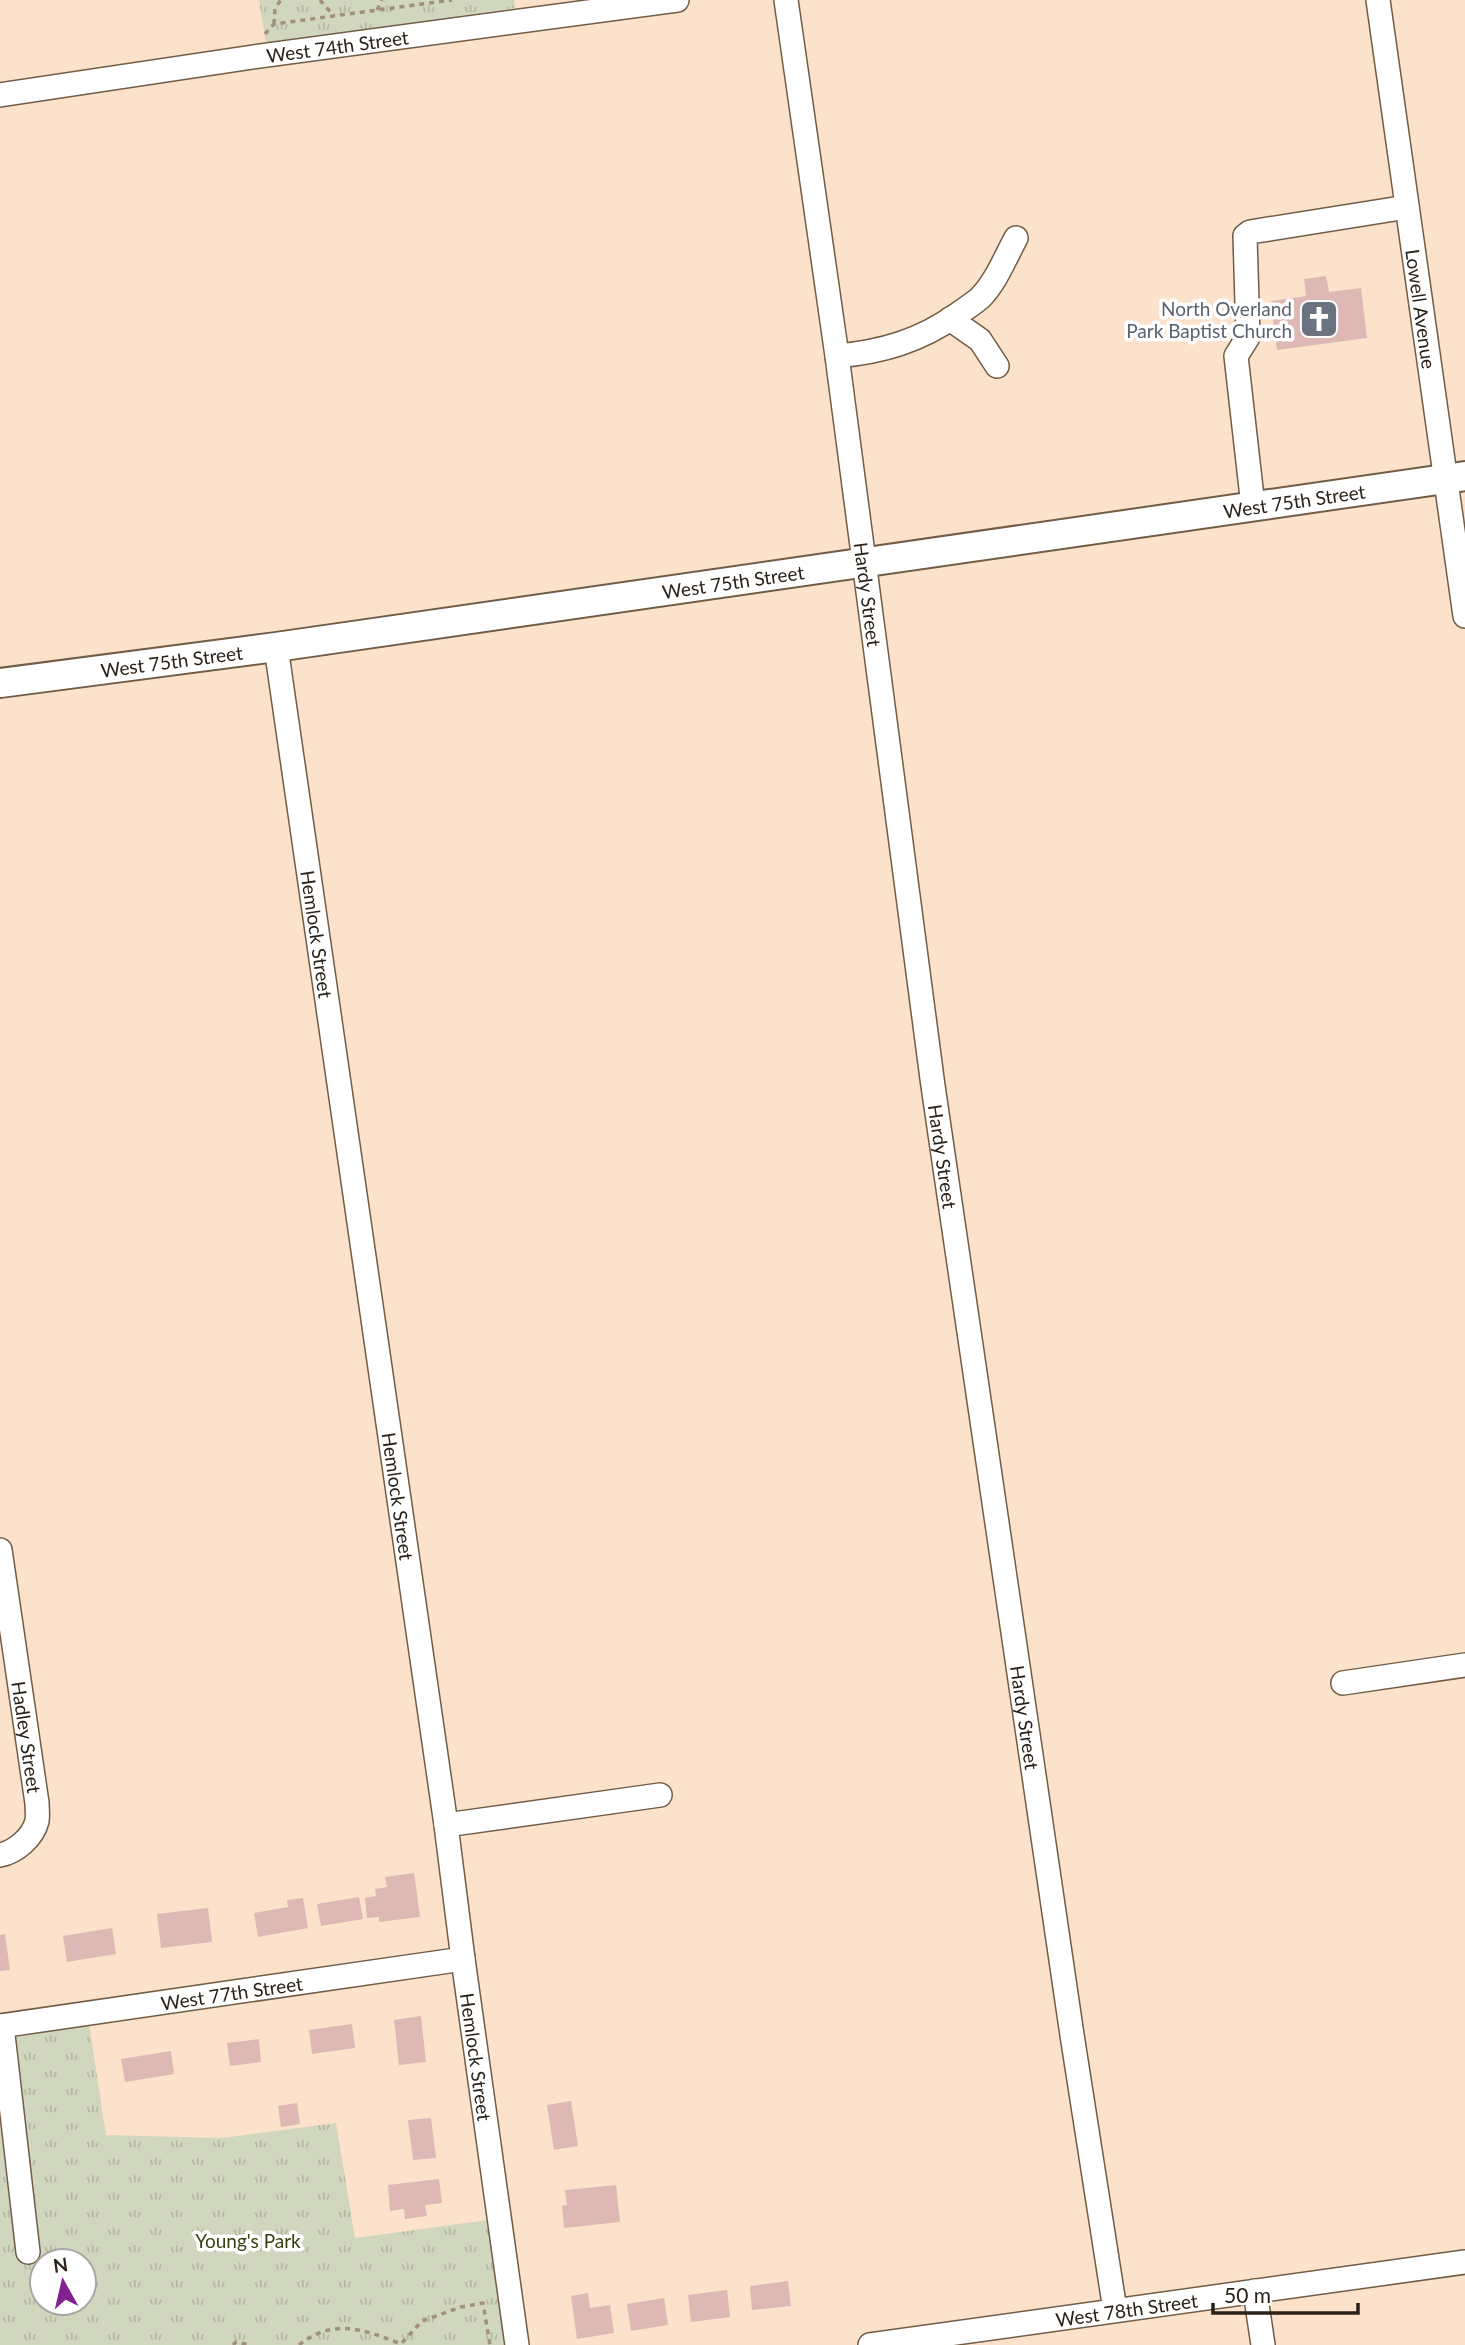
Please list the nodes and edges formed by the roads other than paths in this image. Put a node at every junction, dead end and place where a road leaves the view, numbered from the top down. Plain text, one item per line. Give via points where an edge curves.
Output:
1 (677, 0) edge
2 (786, 0) edge
3 (1378, 0) edge
4 (0, 95) edge
5 (1407, 207) junction
6 (1016, 238) dead end
7 (950, 319) junction
8 (837, 356) junction
9 (998, 366) dead end
10 (1455, 477) edge
11 (1253, 506) junction
12 (864, 561) junction
13 (1465, 616) edge
14 (276, 647) junction
15 (0, 683) edge
16 (0, 1550) edge
17 (1465, 1665) edge
18 (1342, 1683) dead end
19 (660, 1795) dead end
20 (446, 1825) junction
21 (0, 1855) edge
22 (463, 1959) junction
23 (1, 2026) edge
24 (4, 2092) edge
25 (28, 2247) edge
26 (1465, 2262) edge
27 (1255, 2291) junction
28 (1115, 2310) junction
29 (517, 2345) edge
30 (870, 2345) edge
31 (1263, 2345) edge

1 - 4 street, West 74th Street
2 - 8 street, Hardy Street
3 - 5 street, Lowell Avenue
5 - 10 street, Lowell Avenue
5 - 11 street via 1245,236 1248,337 1236,356
6 - 7 street via 980,298
7 - 8 street via 898,346
7 - 9 street via 980,340
8 - 12 street, Hardy Street
10 - 11 main road, West 75th Street
10 - 13 street, Lowell Avenue
11 - 12 main road, West 75th Street
12 - 14 main road, West 75th Street
12 - 28 street, Hardy Street via 933,1086
14 - 15 main road, West 75th Street
14 - 20 street, Hemlock Street
16 - 21 street, Hadley Street via 37,1803 37,1822 26,1840 9,1854
17 - 18 street
19 - 20 street
20 - 22 street, Hemlock Street
22 - 23 street, West 77th Street
22 - 29 street, Hemlock Street
23 - 24 street
24 - 25 street
26 - 27 street, West 78th Street
27 - 28 street, West 78th Street
27 - 31 street
28 - 30 street, West 78th Street

